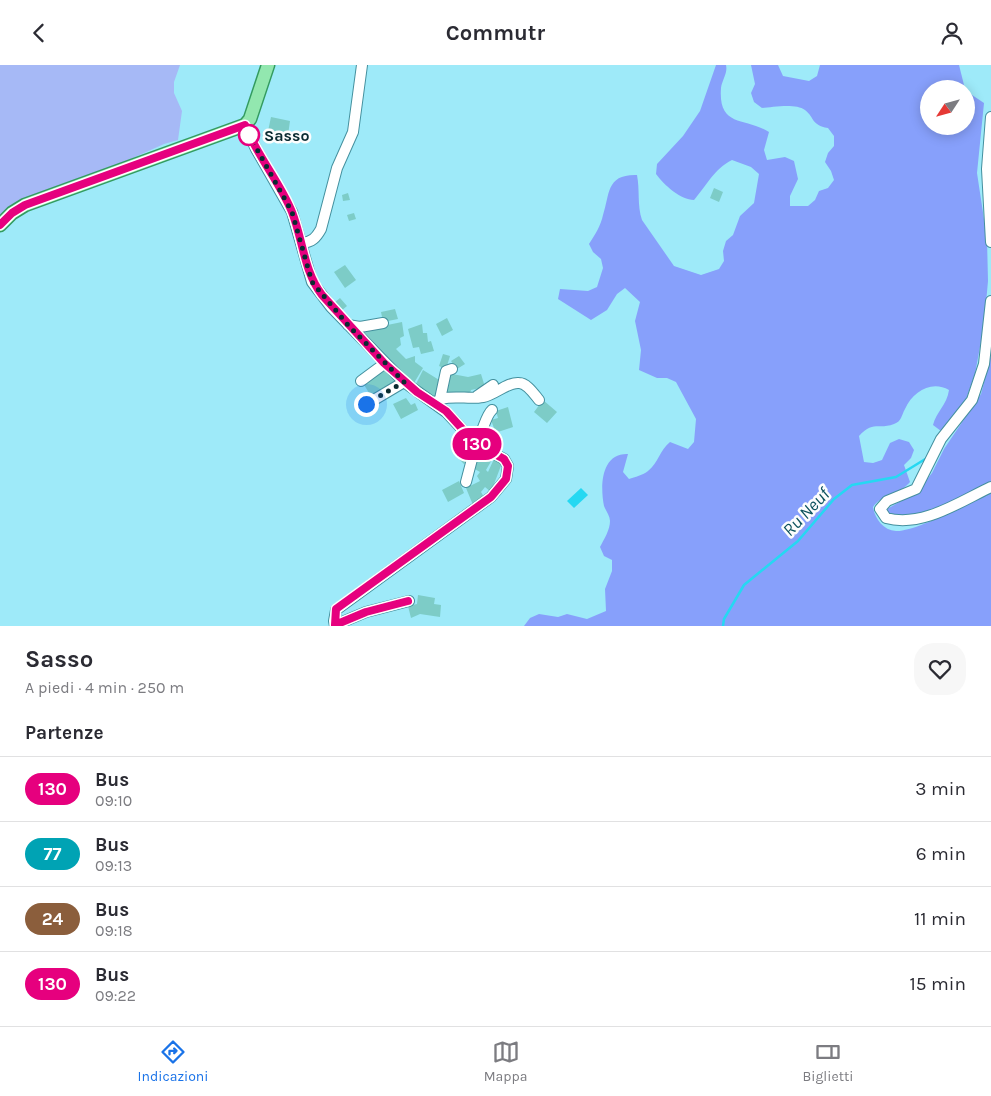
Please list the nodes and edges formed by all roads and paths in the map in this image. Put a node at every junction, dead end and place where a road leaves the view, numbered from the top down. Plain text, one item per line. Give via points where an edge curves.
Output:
1 (268, 65) edge
2 (362, 65) edge
3 (991, 117) edge
4 (245, 125) junction
5 (0, 225) edge
6 (991, 242) edge
7 (302, 243) junction
8 (991, 301) edge
9 (384, 323) dead end
10 (348, 325) junction
11 (384, 363) junction
12 (452, 369) dead end
13 (361, 381) dead end
14 (404, 382) junction
15 (493, 385) dead end
16 (475, 398) junction
17 (539, 400) dead end
18 (437, 401) junction
19 (362, 407) dead end
20 (492, 411) dead end
21 (475, 443) junction
22 (466, 482) dead end
23 (991, 487) edge
24 (408, 601) dead end
25 (335, 625) edge

1 - 4 main road via 250,119
2 - 7 street via 353,132 337,168 321,229 317,237
3 - 6 street via 987,169
4 - 5 main road via 25,205
4 - 7 street via 292,212
7 - 10 street via 312,282
8 - 23 street via 984,364 972,400 935,451 916,489 887,501 880,509 886,518 900,521 924,517
9 - 10 street via 360,327
10 - 11 street
11 - 13 street
11 - 14 street
12 - 18 street via 446,371
14 - 18 street
14 - 19 street
15 - 16 street
16 - 17 street via 519,383
16 - 18 street
18 - 21 street
20 - 21 street via 488,413 482,435
21 - 22 street
21 - 25 street via 504,459 508,466 506,479 491,497 336,609
24 - 25 street via 366,612

